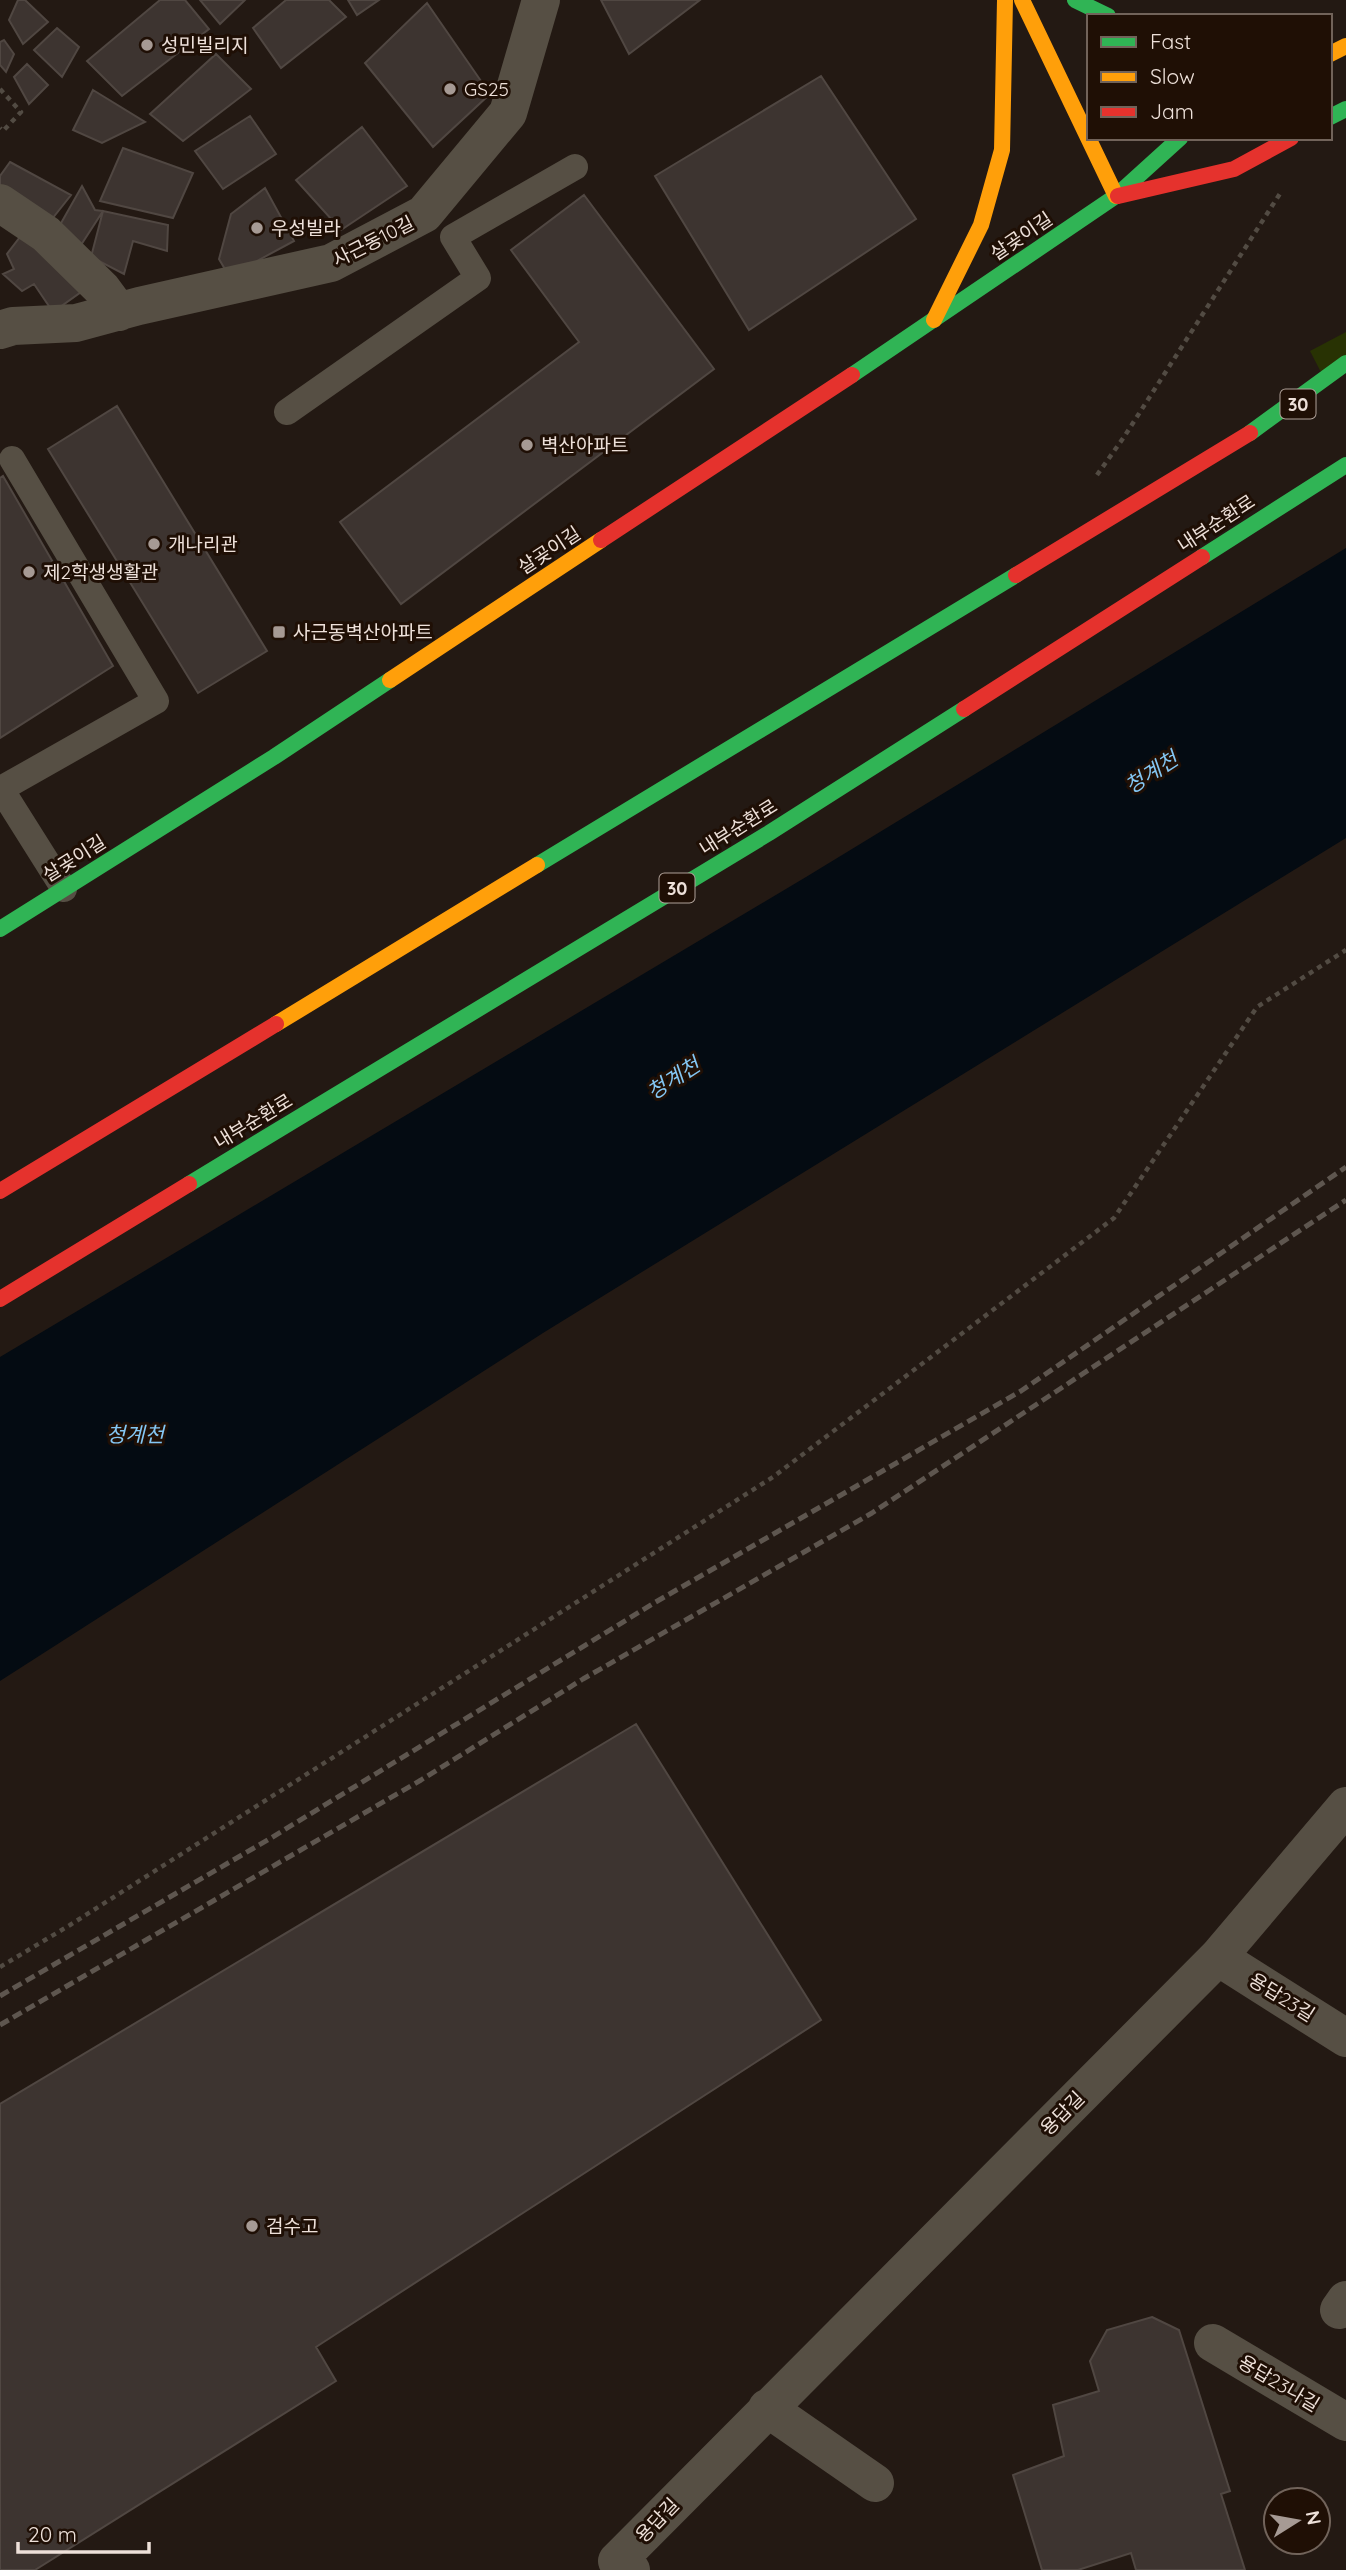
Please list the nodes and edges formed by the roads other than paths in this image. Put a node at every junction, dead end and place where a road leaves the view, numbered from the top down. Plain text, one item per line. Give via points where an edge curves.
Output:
1 (541, 0) edge
2 (1005, 0) edge
3 (1022, 0) edge
4 (1075, 0) edge
5 (1104, 14) edge
6 (1087, 136) edge
7 (1089, 140) edge
8 (1178, 140) edge
9 (1287, 140) edge
10 (575, 167) dead end
11 (1116, 196) junction
12 (0, 204) edge
13 (119, 312) junction
14 (933, 321) junction
15 (0, 330) edge
16 (1346, 363) edge
17 (1346, 375) edge
18 (287, 412) dead end
19 (1250, 433) junction
20 (12, 459) dead end
21 (1346, 465) edge
22 (64, 888) junction
23 (0, 929) edge
24 (0, 1191) edge
25 (0, 1299) edge
26 (1346, 1806) edge
27 (1217, 1957) junction
28 (1346, 2038) edge
29 (1213, 2343) dead end
30 (767, 2408) junction
31 (1346, 2423) edge
32 (875, 2483) dead end
33 (631, 2570) edge

1 - 13 street, 사근동10길 via 508,113 424,214 331,264
2 - 14 main road via 1002,149 981,225
3 - 6 main road
4 - 5 main road
7 - 11 main road
8 - 11 main road, 살곶이길
9 - 11 main road, 살곶이길 via 1234,169
10 - 18 lane via 453,237 478,278
11 - 14 main road, 살곶이길
12 - 13 street via 46,234
13 - 15 street, 사근동10길 via 76,323
14 - 22 main road, 살곶이길 via 274,757
16 - 19 main road
17 - 19 main road, 30
19 - 24 main road, 30, bridge
20 - 22 lane via 156,701 1,789
21 - 25 main road, 내부순환로 / 30 via 769,833
22 - 23 main road, 살곶이길
26 - 27 street, 용답길
27 - 28 street, 용답23길
27 - 30 street, 용답길
29 - 31 street, 용답23나길
30 - 32 street
30 - 33 street, 용답길 via 617,2561

